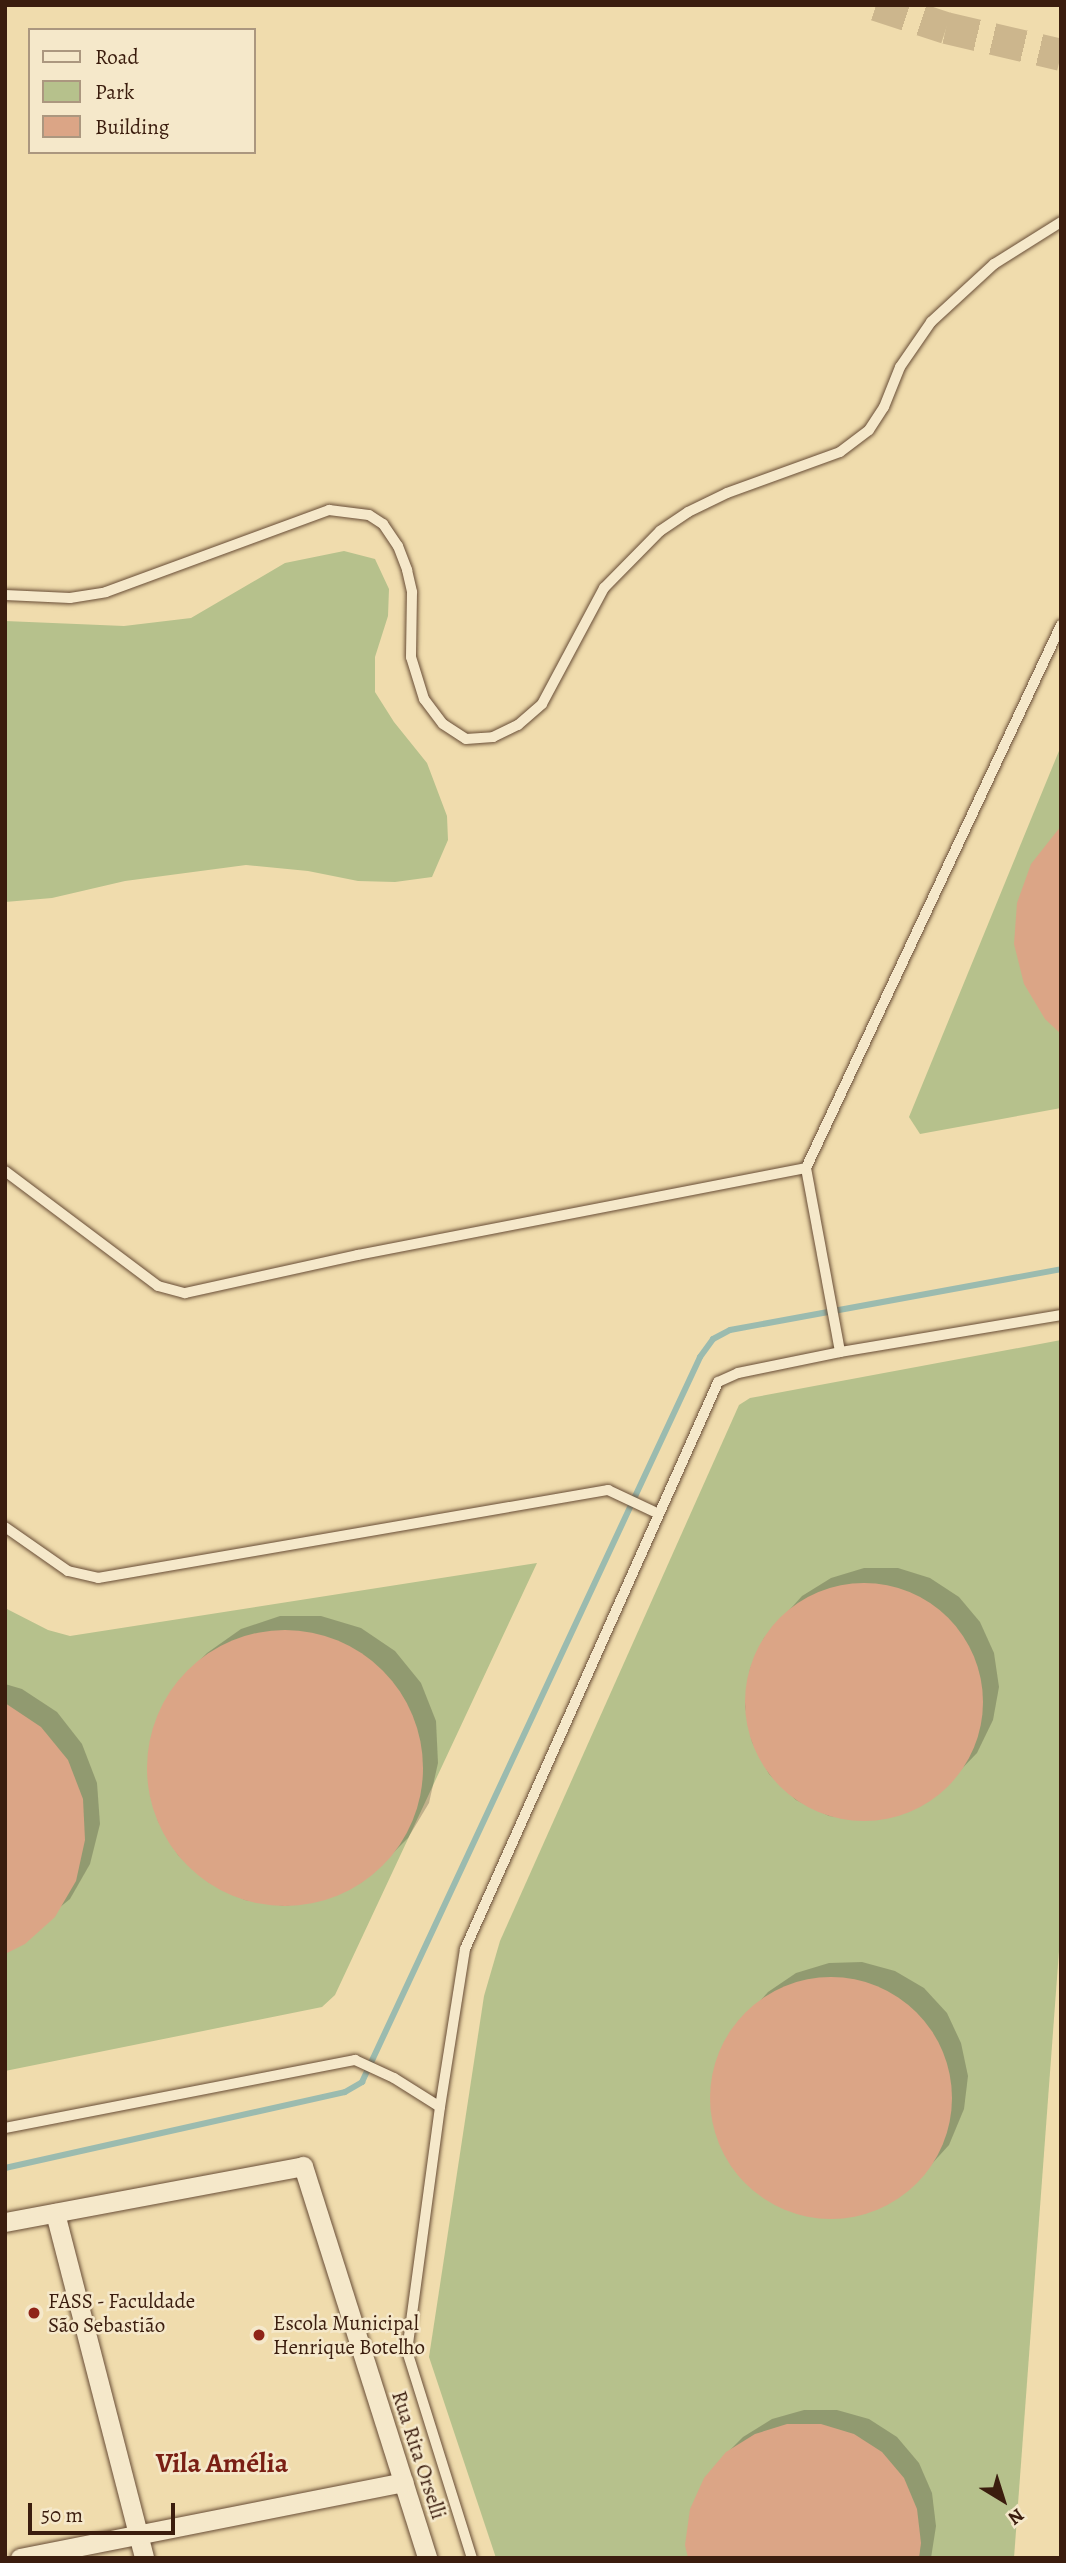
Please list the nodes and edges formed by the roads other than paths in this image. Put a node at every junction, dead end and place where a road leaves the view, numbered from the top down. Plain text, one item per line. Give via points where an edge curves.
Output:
1 (1061, 222) edge
2 (5, 596) edge
3 (1061, 625) edge
4 (806, 1168) junction
5 (5, 1171) edge
6 (1061, 1315) edge
7 (840, 1352) junction
8 (657, 1513) junction
9 (5, 1527) edge
10 (440, 2107) junction
11 (5, 2128) edge
12 (55, 2213) junction
13 (5, 2222) edge
14 (404, 2482) junction
15 (137, 2535) junction
16 (20, 2558) edge
17 (144, 2558) edge
18 (427, 2558) edge
19 (472, 2558) edge

1 - 2 lane via 994,264 931,322 900,367 884,407 869,429 839,452 727,493 660,531 604,588 542,704 518,725 493,737 466,739 443,724 424,699 411,657 412,592 407,570 398,545 383,524 369,515 329,510 107,592 70,598
3 - 4 lane
4 - 5 lane via 185,1293 158,1286
4 - 7 lane
6 - 7 lane
7 - 8 lane via 738,1373 718,1382
8 - 9 lane via 608,1490 98,1578 68,1571
8 - 10 lane via 465,1949
10 - 11 lane via 355,2060
10 - 19 lane via 407,2351
12 - 13 street
12 - 14 street, Rua Rita Orselli via 303,2166
12 - 15 street
14 - 15 street
14 - 18 street, Rua Rita Orselli
15 - 16 street
15 - 17 street

